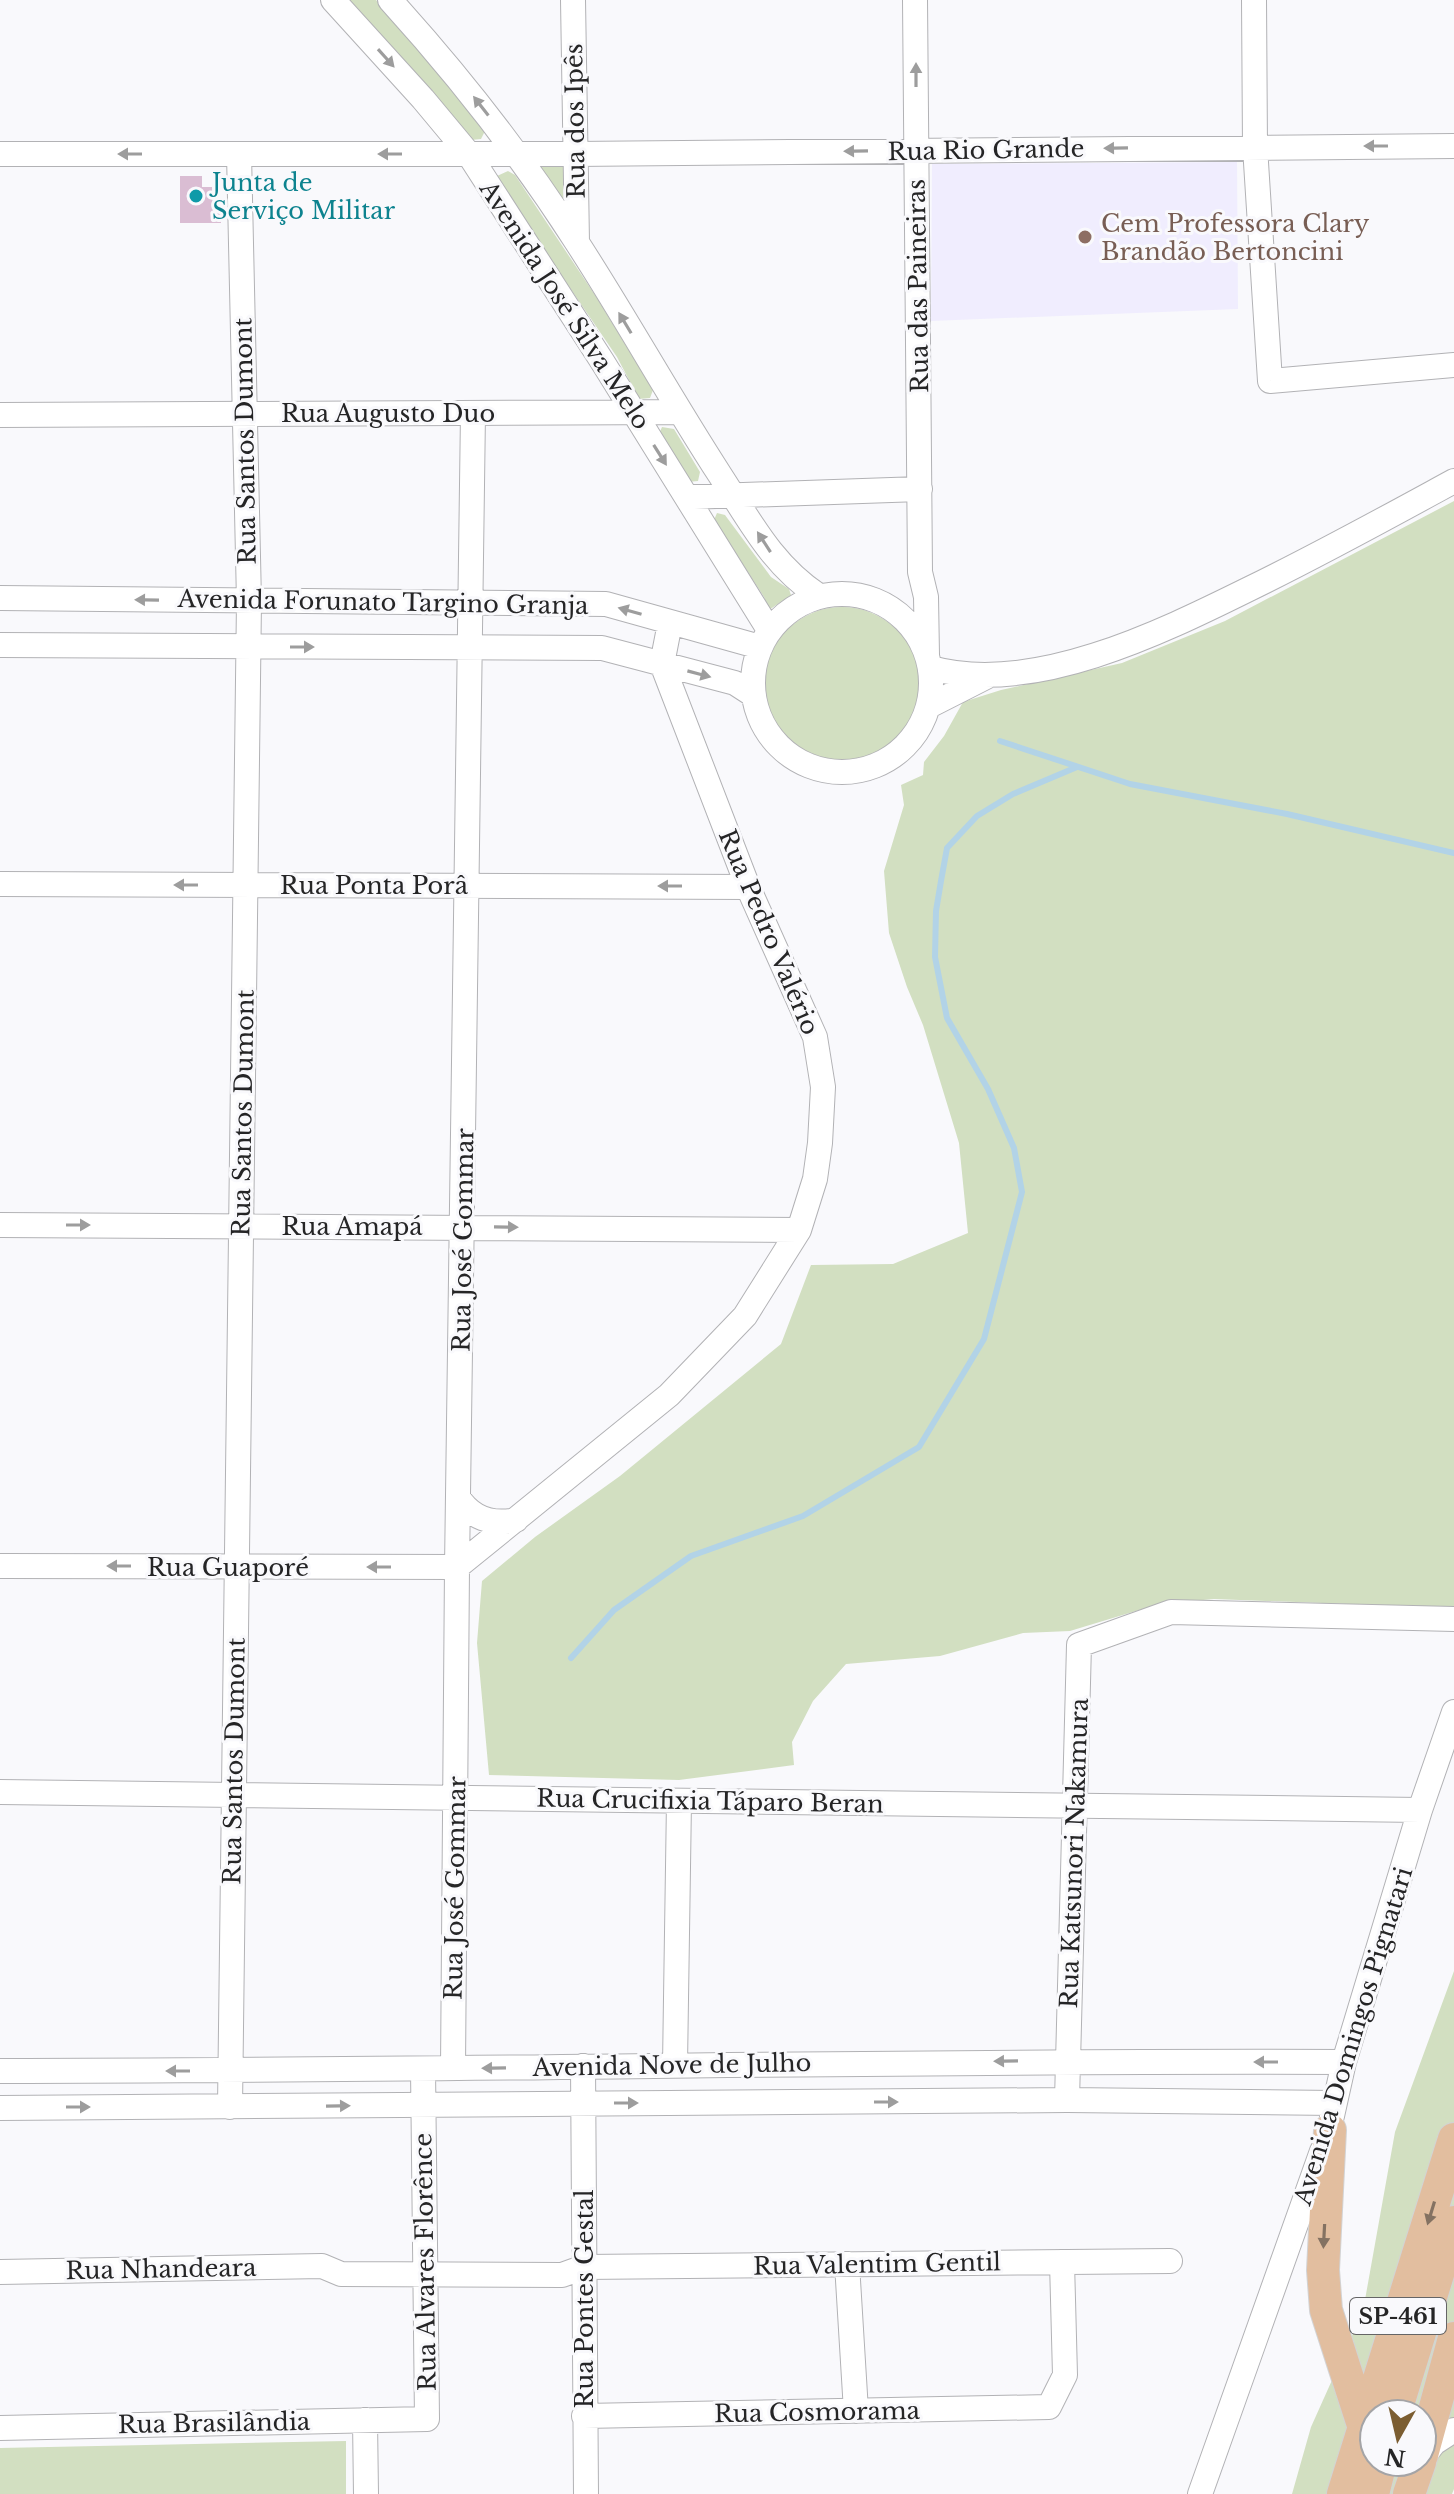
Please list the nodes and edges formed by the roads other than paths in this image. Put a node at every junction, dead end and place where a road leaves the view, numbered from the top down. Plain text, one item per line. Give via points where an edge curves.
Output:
1 (333, 0) edge
2 (390, 0) edge
3 (573, 0) edge
4 (915, 0) edge
5 (1254, 0) edge
6 (1454, 146) edge
7 (1255, 147) junction
8 (916, 151) junction
9 (468, 153) junction
10 (517, 153) junction
11 (0, 154) edge
12 (239, 154) junction
13 (574, 154) junction
14 (577, 243) junction
15 (1454, 365) edge
16 (633, 412) junction
17 (679, 412) junction
18 (473, 413) junction
19 (245, 414) junction
20 (0, 415) edge
21 (1454, 481) edge
22 (920, 489) junction
23 (734, 496) junction
24 (687, 497) junction
25 (920, 572) junction
26 (819, 596) junction
27 (0, 598) edge
28 (249, 601) junction
29 (471, 603) junction
30 (890, 607) junction
31 (670, 623) junction
32 (764, 638) junction
33 (0, 645) edge
34 (248, 646) junction
35 (470, 647) junction
36 (929, 662) junction
37 (662, 664) junction
38 (989, 676) junction
39 (752, 694) junction
40 (929, 706) junction
41 (0, 884) edge
42 (245, 885) junction
43 (467, 886) junction
44 (748, 887) junction
45 (0, 1225) edge
46 (241, 1226) junction
47 (463, 1226) junction
48 (799, 1230) junction
49 (458, 1497) junction
50 (516, 1520) junction
51 (0, 1566) edge
52 (237, 1567) junction
53 (457, 1567) junction
54 (1454, 1619) edge
55 (1454, 1712) edge
56 (0, 1792) edge
57 (234, 1795) junction
58 (456, 1798) junction
59 (679, 1801) junction
60 (1075, 1805) junction
61 (1420, 1810) junction
62 (1068, 2061) junction
63 (1344, 2062) junction
64 (675, 2065) junction
65 (583, 2066) junction
66 (453, 2068) junction
67 (423, 2069) junction
68 (0, 2071) edge
69 (231, 2071) junction
70 (1067, 2100) junction
71 (583, 2104) junction
72 (423, 2105) junction
73 (230, 2107) junction
74 (0, 2108) edge
75 (1332, 2116) junction
76 (1454, 2139) edge
77 (1454, 2222) edge
78 (1170, 2261) dead end
79 (1062, 2262) junction
80 (847, 2264) junction
81 (584, 2267) junction
82 (0, 2272) edge
83 (425, 2274) junction
84 (1454, 2340) edge
85 (1454, 2385) edge
86 (1373, 2398) edge
87 (1400, 2398) edge
88 (1438, 2398) edge
89 (1358, 2409) edge
90 (856, 2411) junction
91 (584, 2416) junction
92 (427, 2419) joint
93 (365, 2420) junction
94 (0, 2428) edge
95 (1358, 2447) edge
96 (366, 2494) edge
97 (586, 2494) edge
98 (1200, 2494) edge
99 (1343, 2494) edge

1 -> 9 street, Avenida José Silva Melo
10 -> 2 street, Avenida José Silva Melo
3 - 13 street, Rua dos Ipês
8 -> 4 street, Rua das Paineiras
5 - 7 street
6 -> 7 street, Rua Rio Grande
7 -> 8 street, Rua Rio Grande
7 - 15 street via 1270,381
8 -> 13 street, Rua Rio Grande
8 - 22 street, Rua das Paineiras
9 - 10 street, Rua Rio Grande
9 -> 12 street
9 - 16 street, Avenida José Silva Melo
10 - 13 street, Rua Rio Grande
10 - 14 street, Avenida José Silva Melo
12 -> 11 street
12 - 19 street, Rua Santos Dumont
13 - 14 street, Rua dos Ipês
17 -> 14 street, Avenida José Silva Melo
16 - 17 street, Rua Augusto Duo
16 - 18 street, Rua Augusto Duo
16 -> 24 street, Avenida José Silva Melo
17 - 23 street, Avenida José Silva Melo
18 - 19 street, Rua Augusto Duo
18 - 29 street, Rua José Gommar
19 - 20 street, Rua Augusto Duo
19 - 28 street, Rua Santos Dumont
21 - 38 street via 1330,550 1133,643 1073,662
22 - 23 street
22 - 25 street, Rua das Paineiras
23 - 24 street
26 -> 23 street, Avenida José Silva Melo via 777,561
24 - 32 street, Avenida José Silva Melo
25 - 30 street via 915,587
25 - 36 street, Rua das Paineiras
26 - 30 street via 844,593
26 - 32 street via 783,615
28 -> 27 street, Avenida Forunato Targino Granja
28 - 29 street, Avenida Forunato Targino Granja
28 - 34 street, Rua Santos Dumont
31 -> 29 street, Avenida Forunato Targino Granja via 606,604
29 - 35 street, Rua José Gommar
30 - 36 street via 918,636
31 - 32 street, Avenida Forunato Targino Granja
31 - 37 street
32 - 39 street via 753,670
33 - 34 street, Avenida Forunato Targino Granja
34 -> 35 street, Avenida Forunato Targino Granja
34 - 42 street, Rua Santos Dumont
35 - 37 street, Avenida Forunato Targino Granja via 602,648
35 - 43 street, Rua José Gommar
36 - 38 street via 951,674
36 - 40 street
37 -> 39 street, Avenida Forunato Targino Granja via 735,683
37 - 44 street, Rua Pedro Valério
38 - 40 street
39 - 40 street via 760,720 786,752 822,770 850,772 900,751 918,731
42 -> 41 street, Rua Ponta Porâ
42 - 43 street, Rua Ponta Porâ
42 - 46 street, Rua Santos Dumont
44 -> 43 street, Rua Ponta Porâ
43 - 47 street, Rua José Gommar
44 - 48 street, Rua Pedro Valério via 815,1037 823,1087 815,1179
45 -> 46 street, Rua Amapá
46 - 47 street, Rua Amapá
46 - 52 street, Rua Santos Dumont
47 -> 48 street, Rua Amapá
47 - 49 street, Rua José Gommar
48 - 50 street, Rua Pedro Valério via 745,1316 669,1395
49 - 50 street via 484,1519
49 - 53 street, Rua José Gommar
50 - 53 street, Rua Pedro Valério
52 -> 51 street, Rua Guaporé
53 -> 52 street, Rua Guaporé
52 - 57 street, Rua Santos Dumont
53 - 58 street, Rua José Gommar
54 - 60 street, Rua Katsunori Nakamura via 1171,1612 1079,1645
55 - 61 street, Avenida Domingos Pignatari
56 - 57 street, Rua Crucifixia Táparo Beran
57 - 58 street, Rua Crucifixia Táparo Beran
57 - 69 street, Rua Santos Dumont
58 - 59 street, Rua Crucifixia Táparo Beran
58 - 66 street, Rua José Gommar
59 - 60 street, Rua Crucifixia Táparo Beran
59 - 64 street
60 - 61 street, Rua Crucifixia Táparo Beran
60 - 62 street, Rua Katsunori Nakamura
61 - 63 street, Avenida Domingos Pignatari
63 -> 62 street, Avenida Nove de Julho
62 -> 64 street, Avenida Nove de Julho
62 - 70 street, Rua Katsunori Nakamura
63 - 75 street, Avenida Domingos Pignatari
64 - 65 street, Avenida Nove de Julho
65 -> 66 street, Avenida Nove de Julho
65 - 71 street, Rua Pontes Gestal
66 - 67 street, Avenida Nove de Julho
67 - 69 street, Avenida Nove de Julho
67 - 72 street, Rua Alvares Florênce
69 -> 68 street, Avenida Nove de Julho
69 - 73 street, Rua Santos Dumont
71 -> 70 street, Avenida Nove de Julho
70 - 75 street, Avenida Nove de Julho
71 - 72 street, Avenida Nove de Julho
71 - 81 street, Rua Pontes Gestal
73 -> 72 street, Avenida Nove de Julho
72 - 83 street, Rua Alvares Florênce
74 -> 73 street, Avenida Nove de Julho
75 -> 89 main road via 1323,2270 1326,2310
75 - 98 street, Avenida Domingos Pignatari
76 -> 86 main road, SP-461
77 - 87 main road, SP-461
78 - 79 street, Rua Valentim Gentil
79 - 80 street, Rua Valentim Gentil
79 - 90 street, Rua Cosmorama via 1065,2375 1049,2407
80 - 81 street, Rua Valentim Gentil
80 - 90 street
81 - 83 street, Rua Valentim Gentil via 562,2275
81 - 91 street, Rua Pontes Gestal
82 - 83 street, Rua Nhandeara via 322,2266 341,2274
83 - 92 street, Rua Alvares Florênce
84 - 85 street
84 - 88 main road
90 - 91 street, Rua Cosmorama
91 - 97 street, Rua Pontes Gestal
92 - 93 street, Rua Brasilândia
93 - 94 street, Rua Brasilândia
93 - 96 street
95 - 99 main road, SP-461

